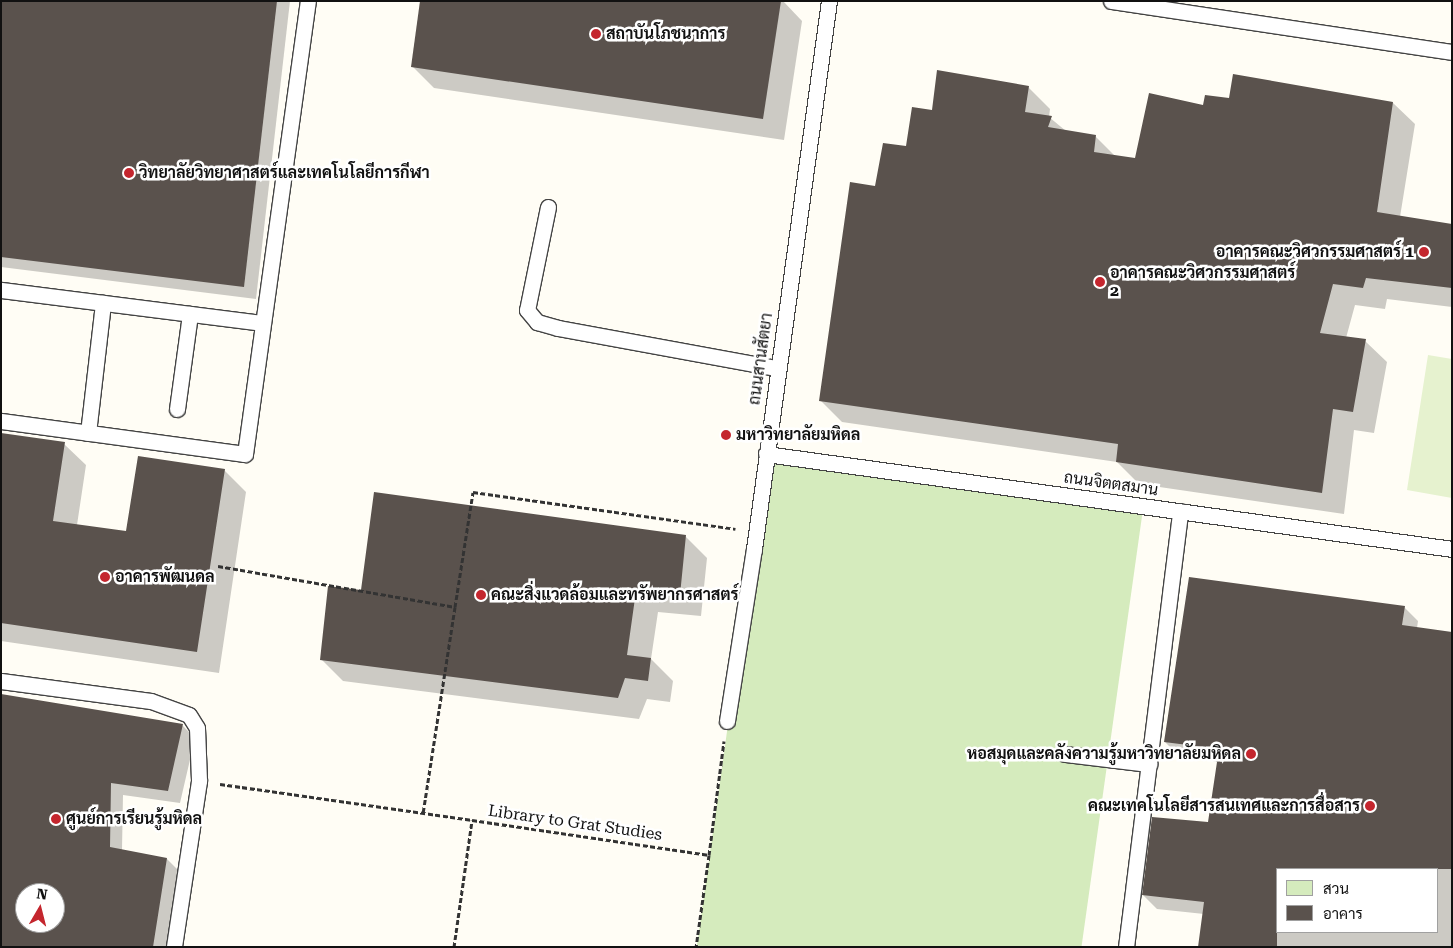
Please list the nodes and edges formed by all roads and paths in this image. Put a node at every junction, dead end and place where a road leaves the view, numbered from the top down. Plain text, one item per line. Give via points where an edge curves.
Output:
1 (308, 1) edge
2 (828, 1) edge
3 (1111, 1) edge
4 (1452, 52) edge
5 (548, 207) dead end
6 (1, 290) edge
7 (103, 303) junction
8 (190, 314) junction
9 (262, 323) junction
10 (777, 368) junction
11 (176, 409) dead end
12 (1, 420) edge
13 (88, 433) junction
14 (766, 454) junction
15 (1180, 511) junction
16 (756, 532) junction
17 (1452, 549) edge
18 (218, 566) dead end
19 (455, 607) junction
20 (1, 681) edge
21 (726, 721) joint
22 (1065, 754) dead end
23 (1149, 764) junction
24 (199, 781) junction
25 (423, 814) junction
26 (472, 820) junction
27 (708, 855) junction
28 (174, 947) edge
29 (454, 947) edge
30 (696, 947) edge
31 (1126, 947) edge

1 - 9 lane
2 - 10 lane, ถนนสานสัตยา
3 - 4 lane
5 - 10 lane via 527,310 537,322
6 - 7 lane
7 - 8 lane
7 - 13 lane
8 - 9 lane
8 - 11 lane
9 - 13 lane via 245,454
10 - 14 lane, ถนนสานสัตยา
12 - 13 lane
14 - 15 lane, ถนนจิตตสมาน
14 - 16 lane, ถนนสานสัตยา
15 - 17 lane, ถนนจิตตสมาน
15 - 23 lane
16 - 19 path via 473,492
16 - 21 lane, ถนนสานสัตยา
18 - 19 path
19 - 25 path
20 - 24 lane via 151,701 189,715 197,728
21 - 27 path
22 - 23 lane
23 - 31 lane
24 - 25 path
24 - 28 lane
25 - 26 path
26 - 27 path, Library to Grat Studies
26 - 29 path, Library to Grat Studies
27 - 30 path

